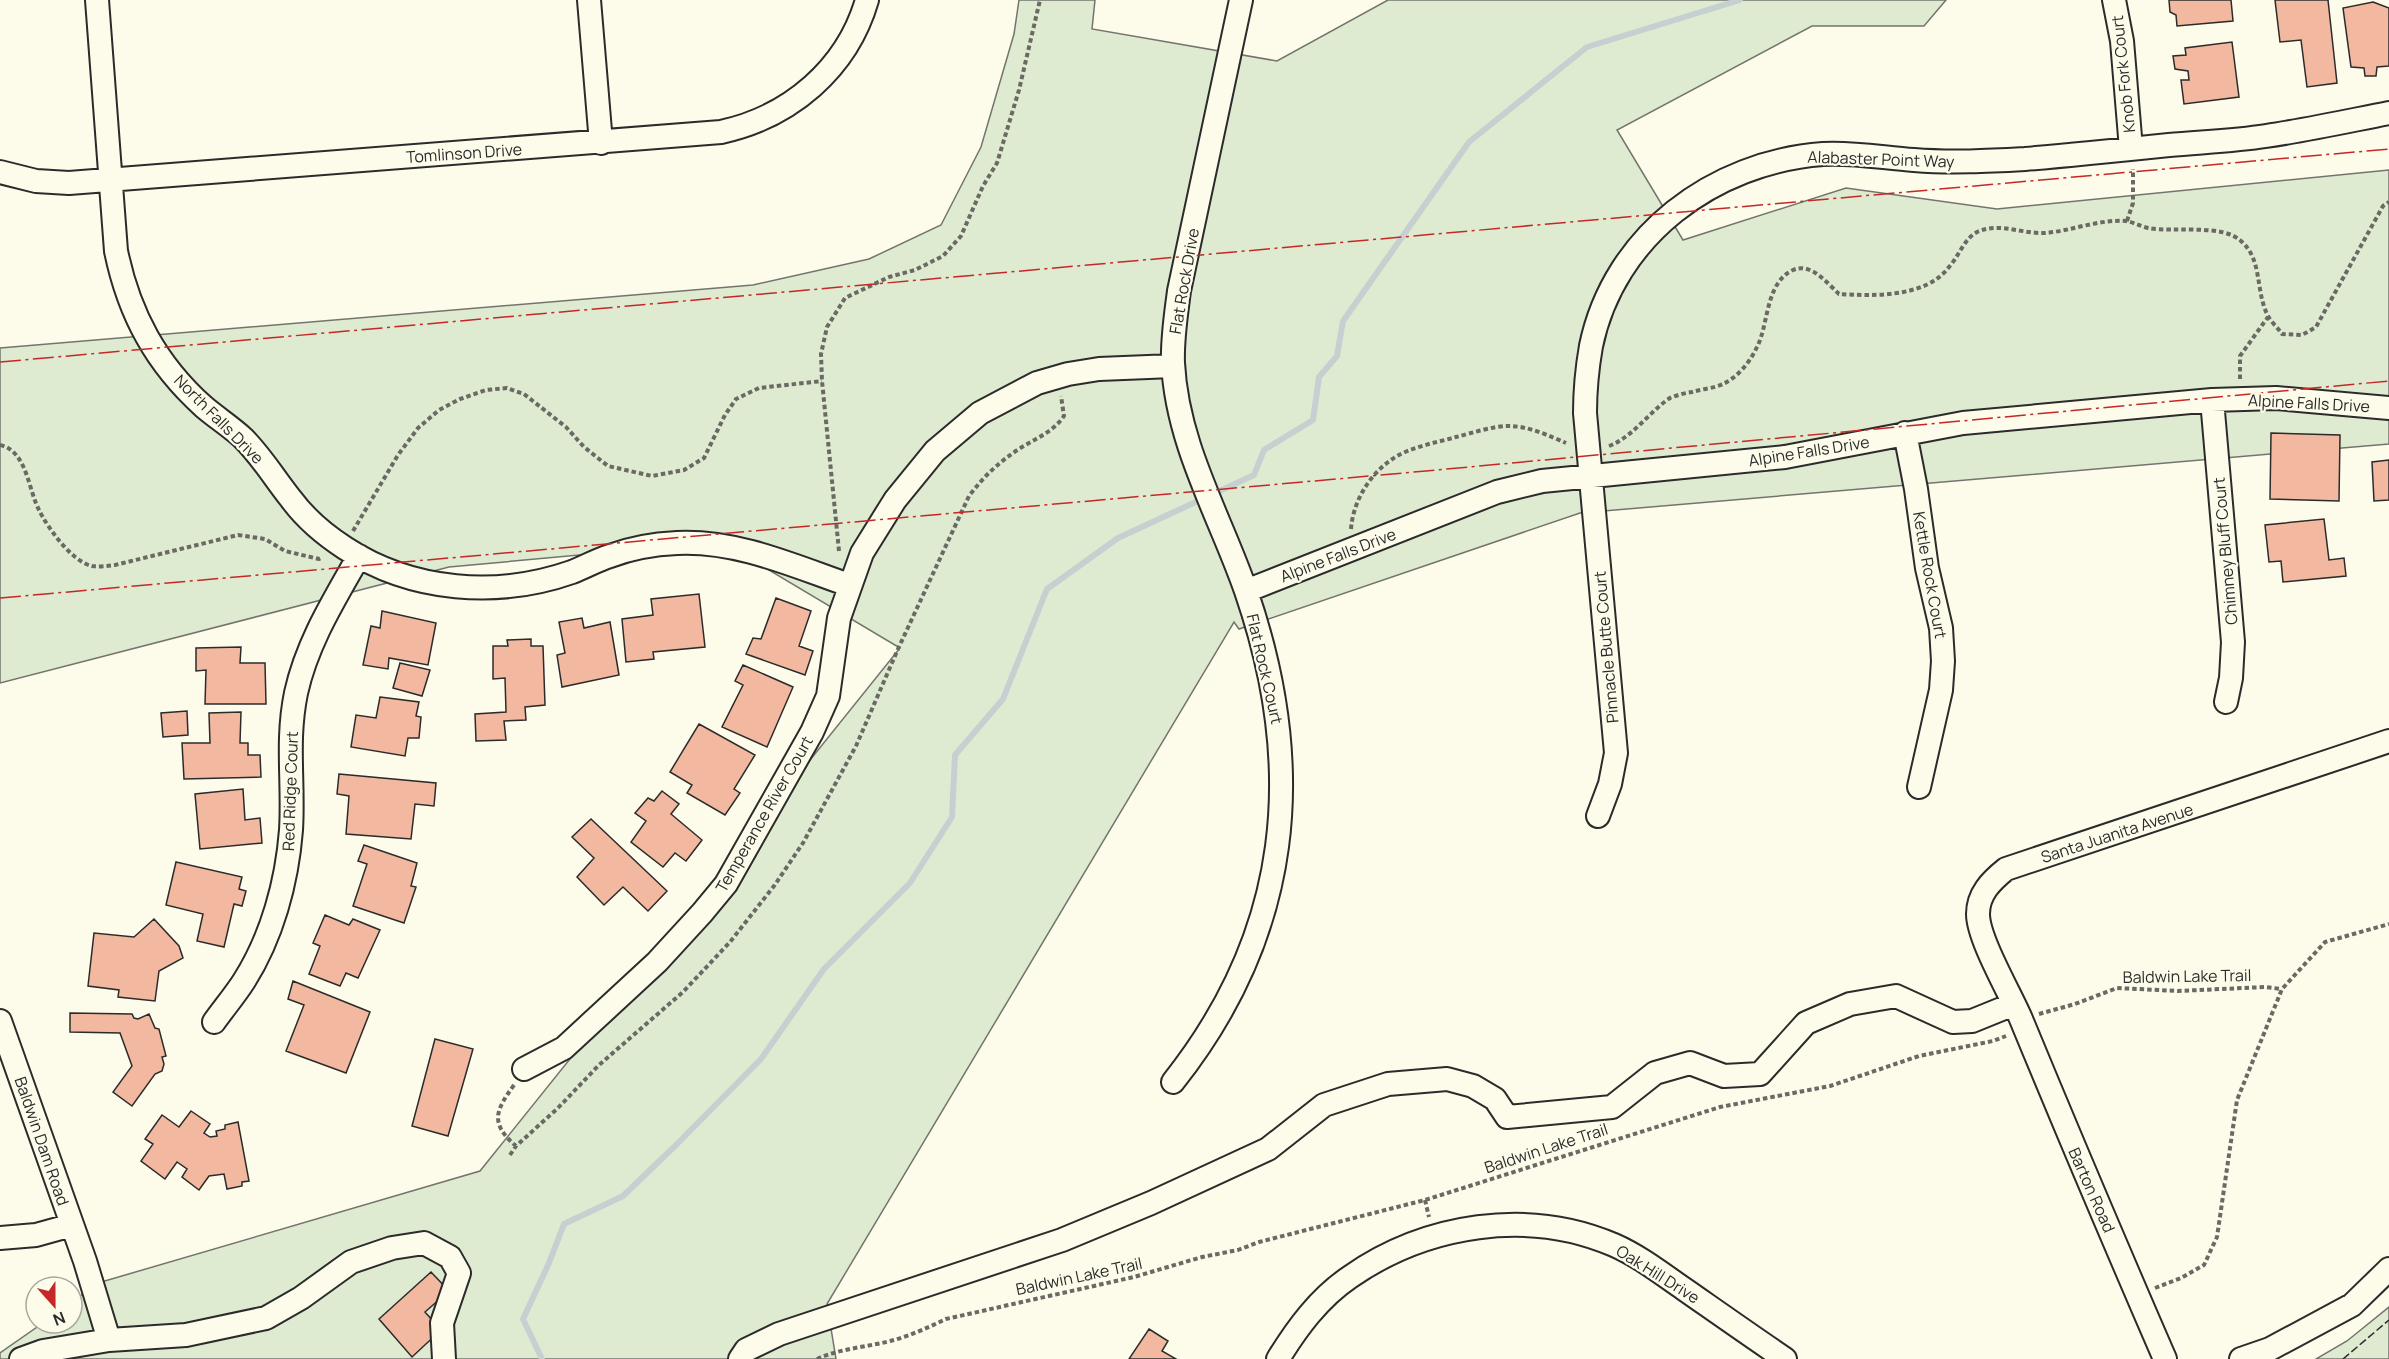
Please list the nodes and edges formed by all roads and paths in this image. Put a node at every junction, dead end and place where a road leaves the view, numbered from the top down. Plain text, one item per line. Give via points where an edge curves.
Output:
1 (97, 0) edge
2 (590, 0) edge
3 (867, 0) edge
4 (1040, 0) edge
5 (1241, 0) edge
6 (2114, 0) edge
7 (2389, 113) edge
8 (601, 143) junction
9 (2131, 149) junction
10 (0, 172) edge
11 (110, 181) junction
12 (2389, 202) edge
13 (2127, 221) junction
14 (2268, 317) junction
15 (1173, 366) junction
16 (822, 381) junction
17 (2241, 399) junction
18 (2212, 400) junction
19 (2389, 408) edge
20 (1905, 433) junction
21 (0, 445) edge
22 (1588, 453) junction
23 (1590, 476) junction
24 (1349, 550) junction
25 (351, 552) junction
26 (849, 585) junction
27 (1246, 591) junction
28 (2226, 702) dead end
29 (2389, 741) edge
30 (1919, 787) dead end
31 (1598, 816) dead end
32 (2389, 924) edge
33 (2282, 989) junction
34 (2018, 1012) junction
35 (0, 1021) edge
36 (214, 1022) dead end
37 (524, 1069) joint
38 (1173, 1082) dead end
39 (516, 1146) dead end
40 (72, 1225) junction
41 (0, 1238) edge
42 (2389, 1269) edge
43 (2137, 1295) junction
44 (109, 1340) junction
45 (21, 1359) edge
46 (444, 1359) edge
47 (740, 1359) edge
48 (817, 1359) edge
49 (1278, 1359) edge
50 (1785, 1359) edge
51 (2165, 1359) edge
52 (2241, 1359) edge

1 - 11 street, North Falls Drive
2 - 8 street
3 - 8 street, Tomlinson Drive via 856,29 836,62 808,91 776,113 721,132
4 - 16 path via 997,163 961,236 943,256 844,298 827,327 821,354
5 - 15 street, Flat Rock Drive via 1179,291
6 - 9 street, Knob Fork Court via 2122,41
7 - 9 street, Alabaster Point Way via 2264,136
8 - 11 street, Tomlinson Drive
9 - 13 path via 2133,203
9 - 22 street, Alabaster Point Way via 1980,161 1826,154 1792,157 1754,166 1692,197 1641,244 1602,311 1585,383
10 - 11 street, Tomlinson Drive via 36,181
11 - 25 street, North Falls Drive via 122,279 136,318 156,351 176,379 248,444 316,526
12 - 14 path via 2383,206 2316,327 2302,335 2282,334
13 - 14 path via 2149,228 2222,232 2240,239 2255,256
13 - 22 path via 2043,233 1998,227 1978,232 1968,238 1942,276 1905,292 1839,294 1813,272 1793,270 1772,293 1758,347 1745,367 1723,384 1673,397 1622,441
14 - 17 path via 2240,356
15 - 26 street, Temperance River Court via 1068,374 1037,384 980,413 935,452 895,500 862,553
15 - 27 street, Flat Rock Drive via 1184,427
16 - 25 path via 759,388 736,399 704,458 684,470 652,476 608,466 524,394 507,388 460,399 418,428 398,455
16 - 26 path via 840,551
17 - 18 street, Alpine Falls Drive
17 - 19 street, Alpine Falls Drive
18 - 20 street, Alpine Falls Drive via 1963,423
18 - 28 street, Chimney Bluff Court via 2233,642
20 - 23 street, Alpine Falls Drive via 1785,458
20 - 30 street, Kettle Rock Court via 1941,628 1943,661 1941,690
21 - 25 path via 15,453 39,510 66,549 84,564 115,565 238,535 319,559
22 - 23 street, Alabaster Point Way
22 - 24 path via 1547,435 1510,426 1422,446 1392,460 1367,484 1352,513
23 - 24 street, Alpine Falls Drive via 1542,481 1497,492
23 - 31 street, Pinnacle Butte Court via 1616,753
24 - 27 street, Alpine Falls Drive
25 - 26 street, North Falls Drive via 394,573 427,583 501,588 535,583 642,547 714,544
25 - 36 street, Red Ridge Court via 296,693 289,756 291,828 278,902 244,980
26 - 37 street, Temperance River Court via 839,618 828,696 812,732 726,884 657,962 564,1048
27 - 38 street, Flat Rock Court via 1274,693 1279,728 1279,837 1257,933 1211,1029
29 - 34 street, Santa Juanita Avenue via 2006,869 1985,890 1978,915 1981,932
32 - 33 path via 2325,942
33 - 34 path, Baldwin Lake Trail via 2117,988
33 - 43 path via 2237,1100 2217,1237 2204,1265
34 - 43 street, Barton Road
34 - 47 street via 1953,1022 1896,996 1850,1004 1806,1023 1760,1074 1724,1076 1690,1063 1655,1073 1612,1107 1507,1117 1495,1099 1473,1086 1447,1079 1388,1084 1324,1106 1268,1149 1150,1203 1062,1240 779,1334 746,1350
34 - 48 path, Baldwin Lake Trail via 2004,1038 1919,1056 1830,1086 1720,1107 1425,1200 1134,1277 946,1318 893,1340
35 - 40 street, Baldwin Dam Road
37 - 39 path via 501,1103 497,1120
40 - 41 street via 36,1235
40 - 44 street, Baldwin Dam Road
42 - 52 street via 2352,1305
43 - 51 street, Barton Road
44 - 45 street via 43,1351
44 - 46 street via 186,1335 266,1318 351,1262 392,1248 424,1243 450,1257 459,1273 442,1323
49 - 50 street, Oak Hill Drive via 1298,1327 1321,1302 1382,1256 1416,1242 1490,1224 1554,1227 1615,1246

